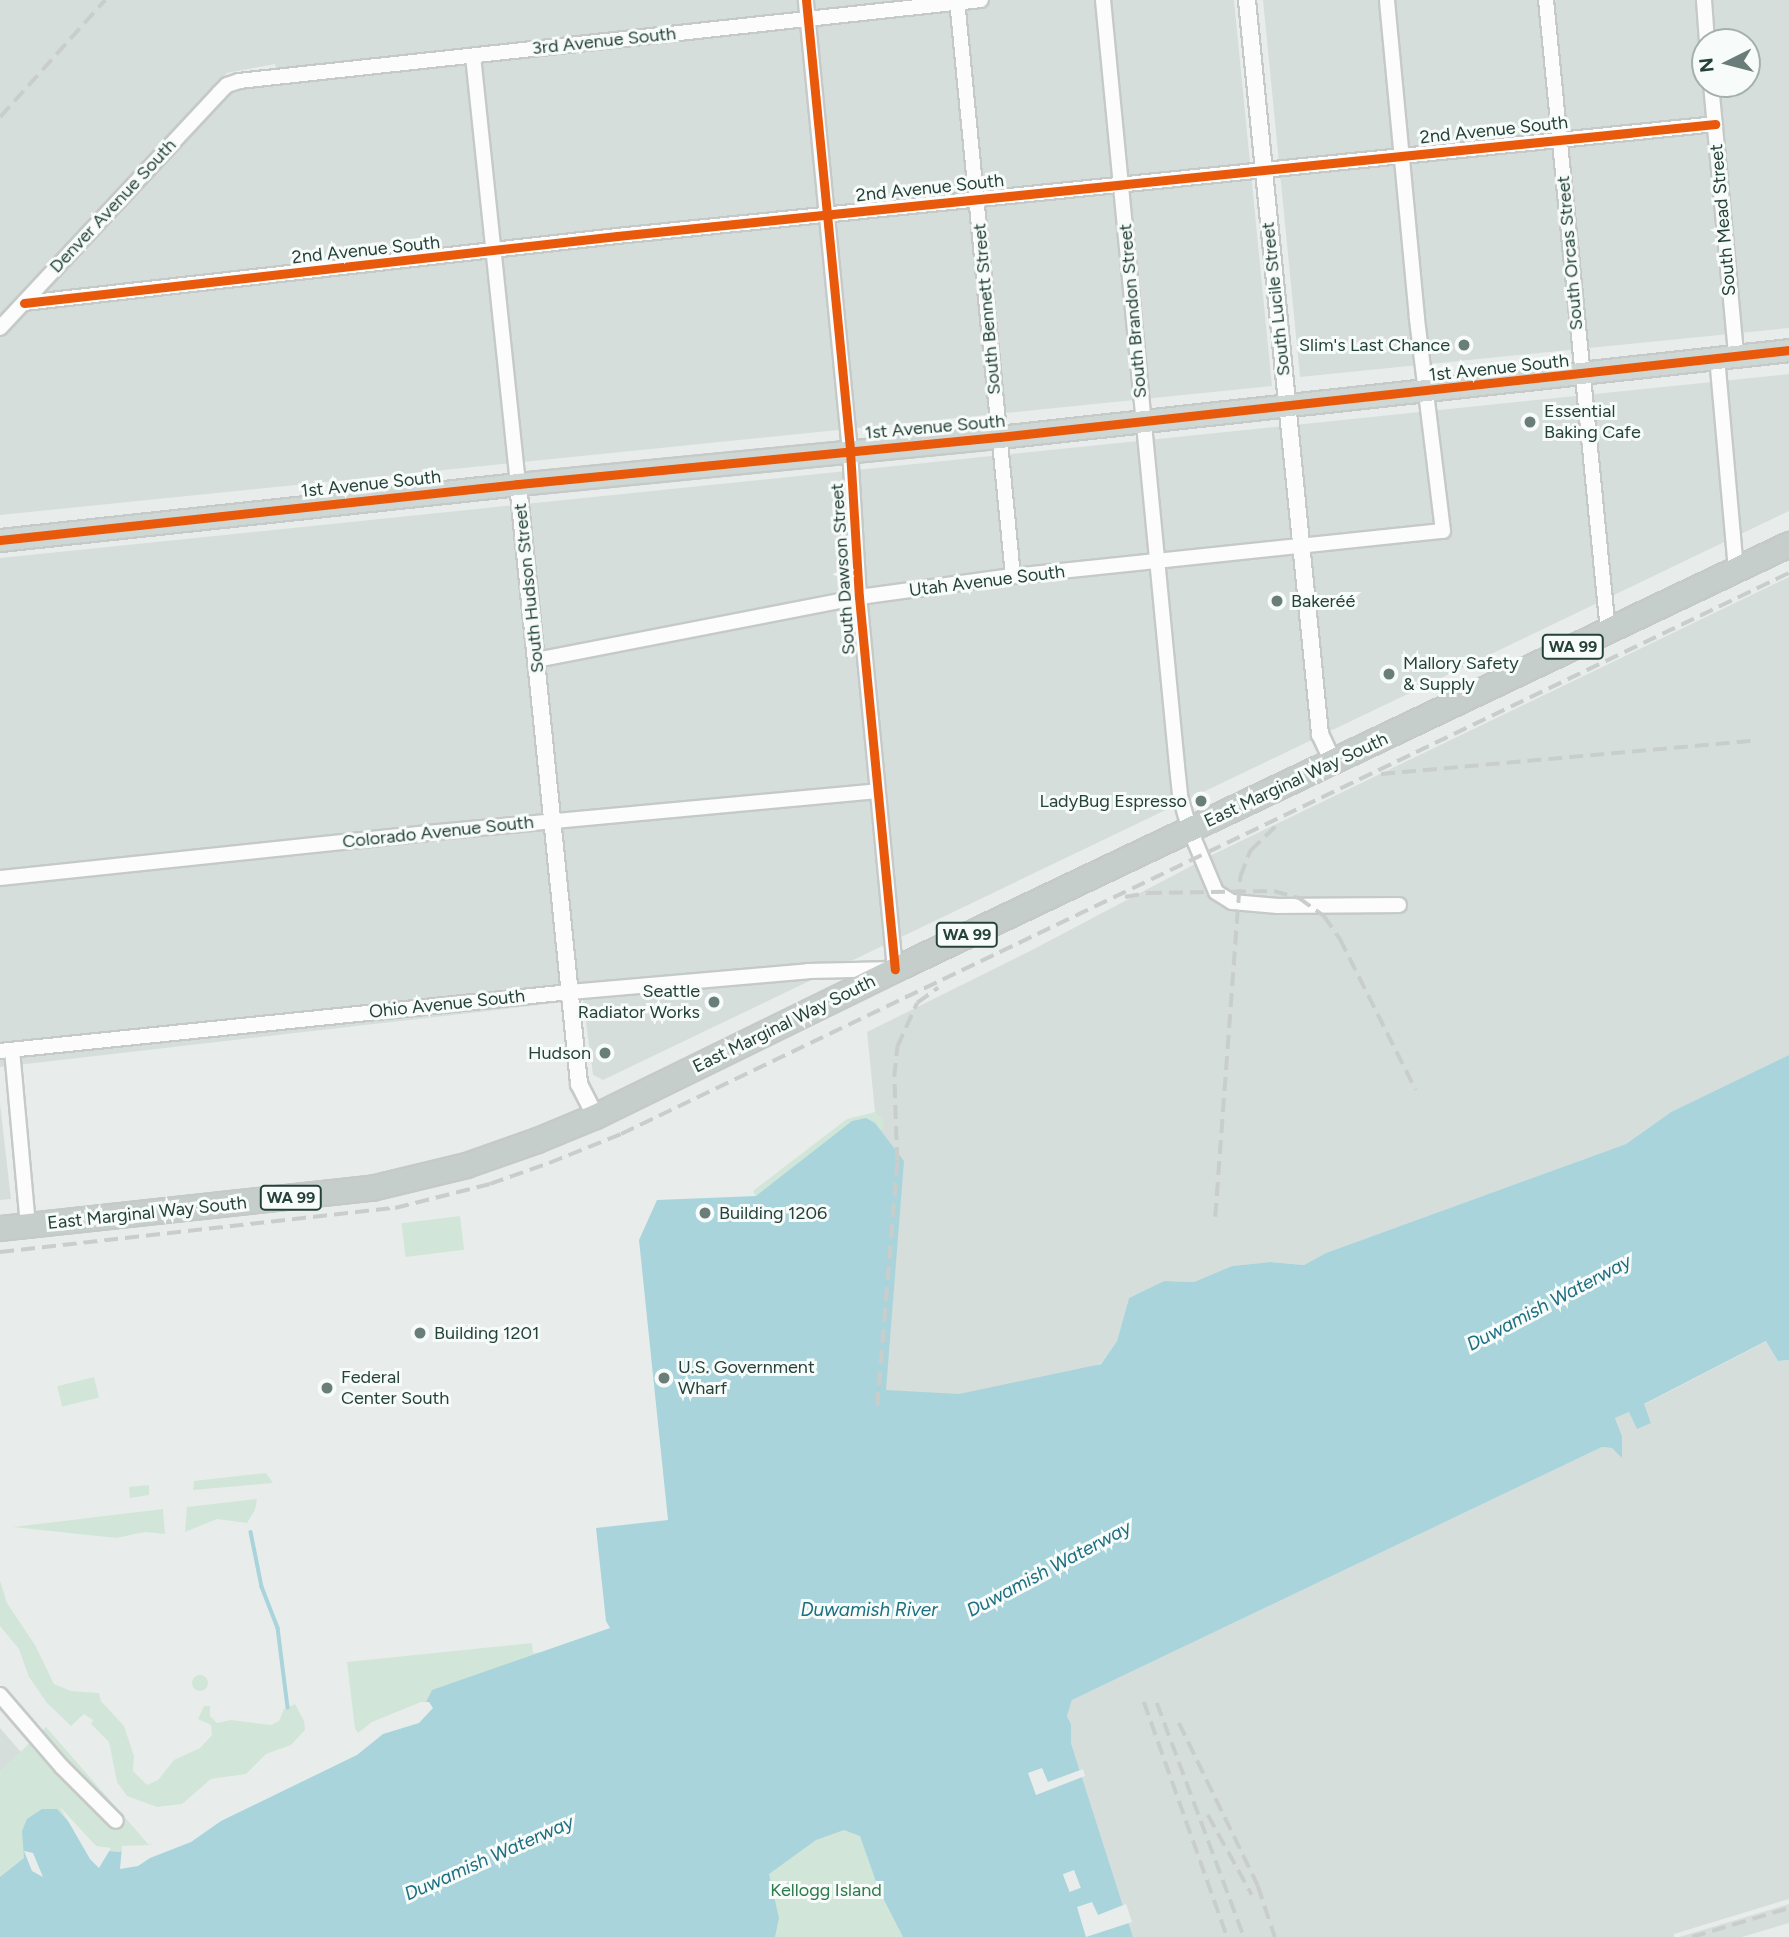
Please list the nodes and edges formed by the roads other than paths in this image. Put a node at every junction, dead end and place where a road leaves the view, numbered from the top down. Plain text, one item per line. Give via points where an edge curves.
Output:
1 (806, 0) edge
2 (982, 0) edge
3 (1103, 0) edge
4 (1247, 0) edge
5 (1387, 0) edge
6 (1546, 0) edge
7 (1704, 0) edge
8 (957, 1) edge
9 (808, 19) junction
10 (1706, 28) edge
11 (473, 56) junction
12 (227, 85) joint
13 (1712, 98) edge
14 (1715, 124) junction
15 (1559, 140) junction
16 (1403, 156) junction
17 (1264, 170) junction
18 (1121, 184) junction
19 (976, 199) junction
20 (827, 214) junction
21 (494, 251) junction
22 (24, 303) junction
23 (0, 328) edge
24 (1789, 350) edge
25 (1727, 356) junction
26 (1580, 375) junction
27 (1427, 391) junction
28 (1289, 406) junction
29 (1143, 422) junction
30 (999, 437) junction
31 (850, 451) junction
32 (518, 484) junction
33 (0, 540) edge
34 (1789, 544) edge
35 (1301, 546) junction
36 (1156, 562) junction
37 (1736, 571) junction
38 (1013, 576) junction
39 (859, 597) junction
40 (1608, 631) junction
41 (536, 660) junction
42 (1333, 762) junction
43 (876, 790) junction
44 (553, 820) junction
45 (1190, 830) junction
46 (0, 878) edge
47 (1399, 905) dead end
48 (895, 969) junction
49 (570, 992) junction
50 (6, 1051) edge
51 (595, 1116) junction
52 (28, 1225) junction
53 (0, 1228) edge
54 (0, 1695) edge
55 (116, 1821) dead end

1 - 9 street, South Dawson Street
2 - 8 street, 3rd Avenue South
3 - 18 street, South Brandon Street
4 - 17 street, South Lucile Street
5 - 16 street
6 - 15 street, South Orcas Street
7 - 10 street
8 - 9 street, 3rd Avenue South
8 - 19 street, South Bennett Street
9 - 11 street, 3rd Avenue South
9 - 20 street, South Dawson Street
11 - 12 street, 3rd Avenue South
11 - 21 street, South Hudson Street
12 - 22 street, Denver Avenue South
13 - 14 street, South Mead Street
14 - 15 street, 2nd Avenue South
14 - 25 street, South Mead Street
15 - 16 street, 2nd Avenue South
15 - 26 street, South Orcas Street
16 - 17 street, 2nd Avenue South
16 - 27 street
17 - 18 street, 2nd Avenue South
17 - 28 street, South Lucile Street
18 - 19 street, 2nd Avenue South
18 - 29 street, South Brandon Street
19 - 20 street, 2nd Avenue South
19 - 30 street, South Bennett Street
20 - 21 street, 2nd Avenue South
20 - 31 street, South Dawson Street
21 - 22 street, 2nd Avenue South
21 - 32 street, South Hudson Street
22 - 23 street, Denver Avenue South
24 - 25 main road, 1st Avenue South
25 - 26 main road, 1st Avenue South
25 - 37 street, South Mead Street
26 - 27 main road, 1st Avenue South
26 - 40 street, South Orcas Street
27 - 28 main road, 1st Avenue South
27 - 35 street, Utah Avenue South via 1443,531
28 - 29 main road, 1st Avenue South
28 - 35 street, South Lucile Street
29 - 30 main road, 1st Avenue South
29 - 36 street, South Brandon Street
30 - 31 main road, 1st Avenue South
30 - 38 street, South Bennett Street
31 - 32 main road, 1st Avenue South
31 - 39 street, South Dawson Street
32 - 33 main road, 1st Avenue South
32 - 41 street, South Hudson Street
34 - 37 highway, East Marginal Way South / WA 99
35 - 36 street, Utah Avenue South
35 - 42 street, South Lucile Street via 1320,734
36 - 38 street, Utah Avenue South
36 - 45 street, South Brandon Street via 1180,796
37 - 40 highway, East Marginal Way South / WA 99
38 - 39 street, Utah Avenue South
39 - 41 street, Utah Avenue South
39 - 43 street, South Dawson Street
40 - 42 highway, East Marginal Way South / WA 99
41 - 44 street, South Hudson Street
42 - 45 highway, East Marginal Way South / WA 99
43 - 44 street, Colorado Avenue South
43 - 48 street, South Dawson Street
44 - 46 street, Colorado Avenue South
44 - 49 street, South Hudson Street
45 - 47 street via 1216,892 1232,902
45 - 48 highway, East Marginal Way South / WA 99
48 - 49 street, Ohio Avenue South via 808,971
48 - 51 highway, East Marginal Way South / WA 99
49 - 50 street, Ohio Avenue South
49 - 51 street, South Hudson Street via 579,1084
50 - 52 street
51 - 52 highway, East Marginal Way South / WA 99 via 466,1165 382,1186
52 - 53 highway, East Marginal Way South / WA 99
54 - 55 street

